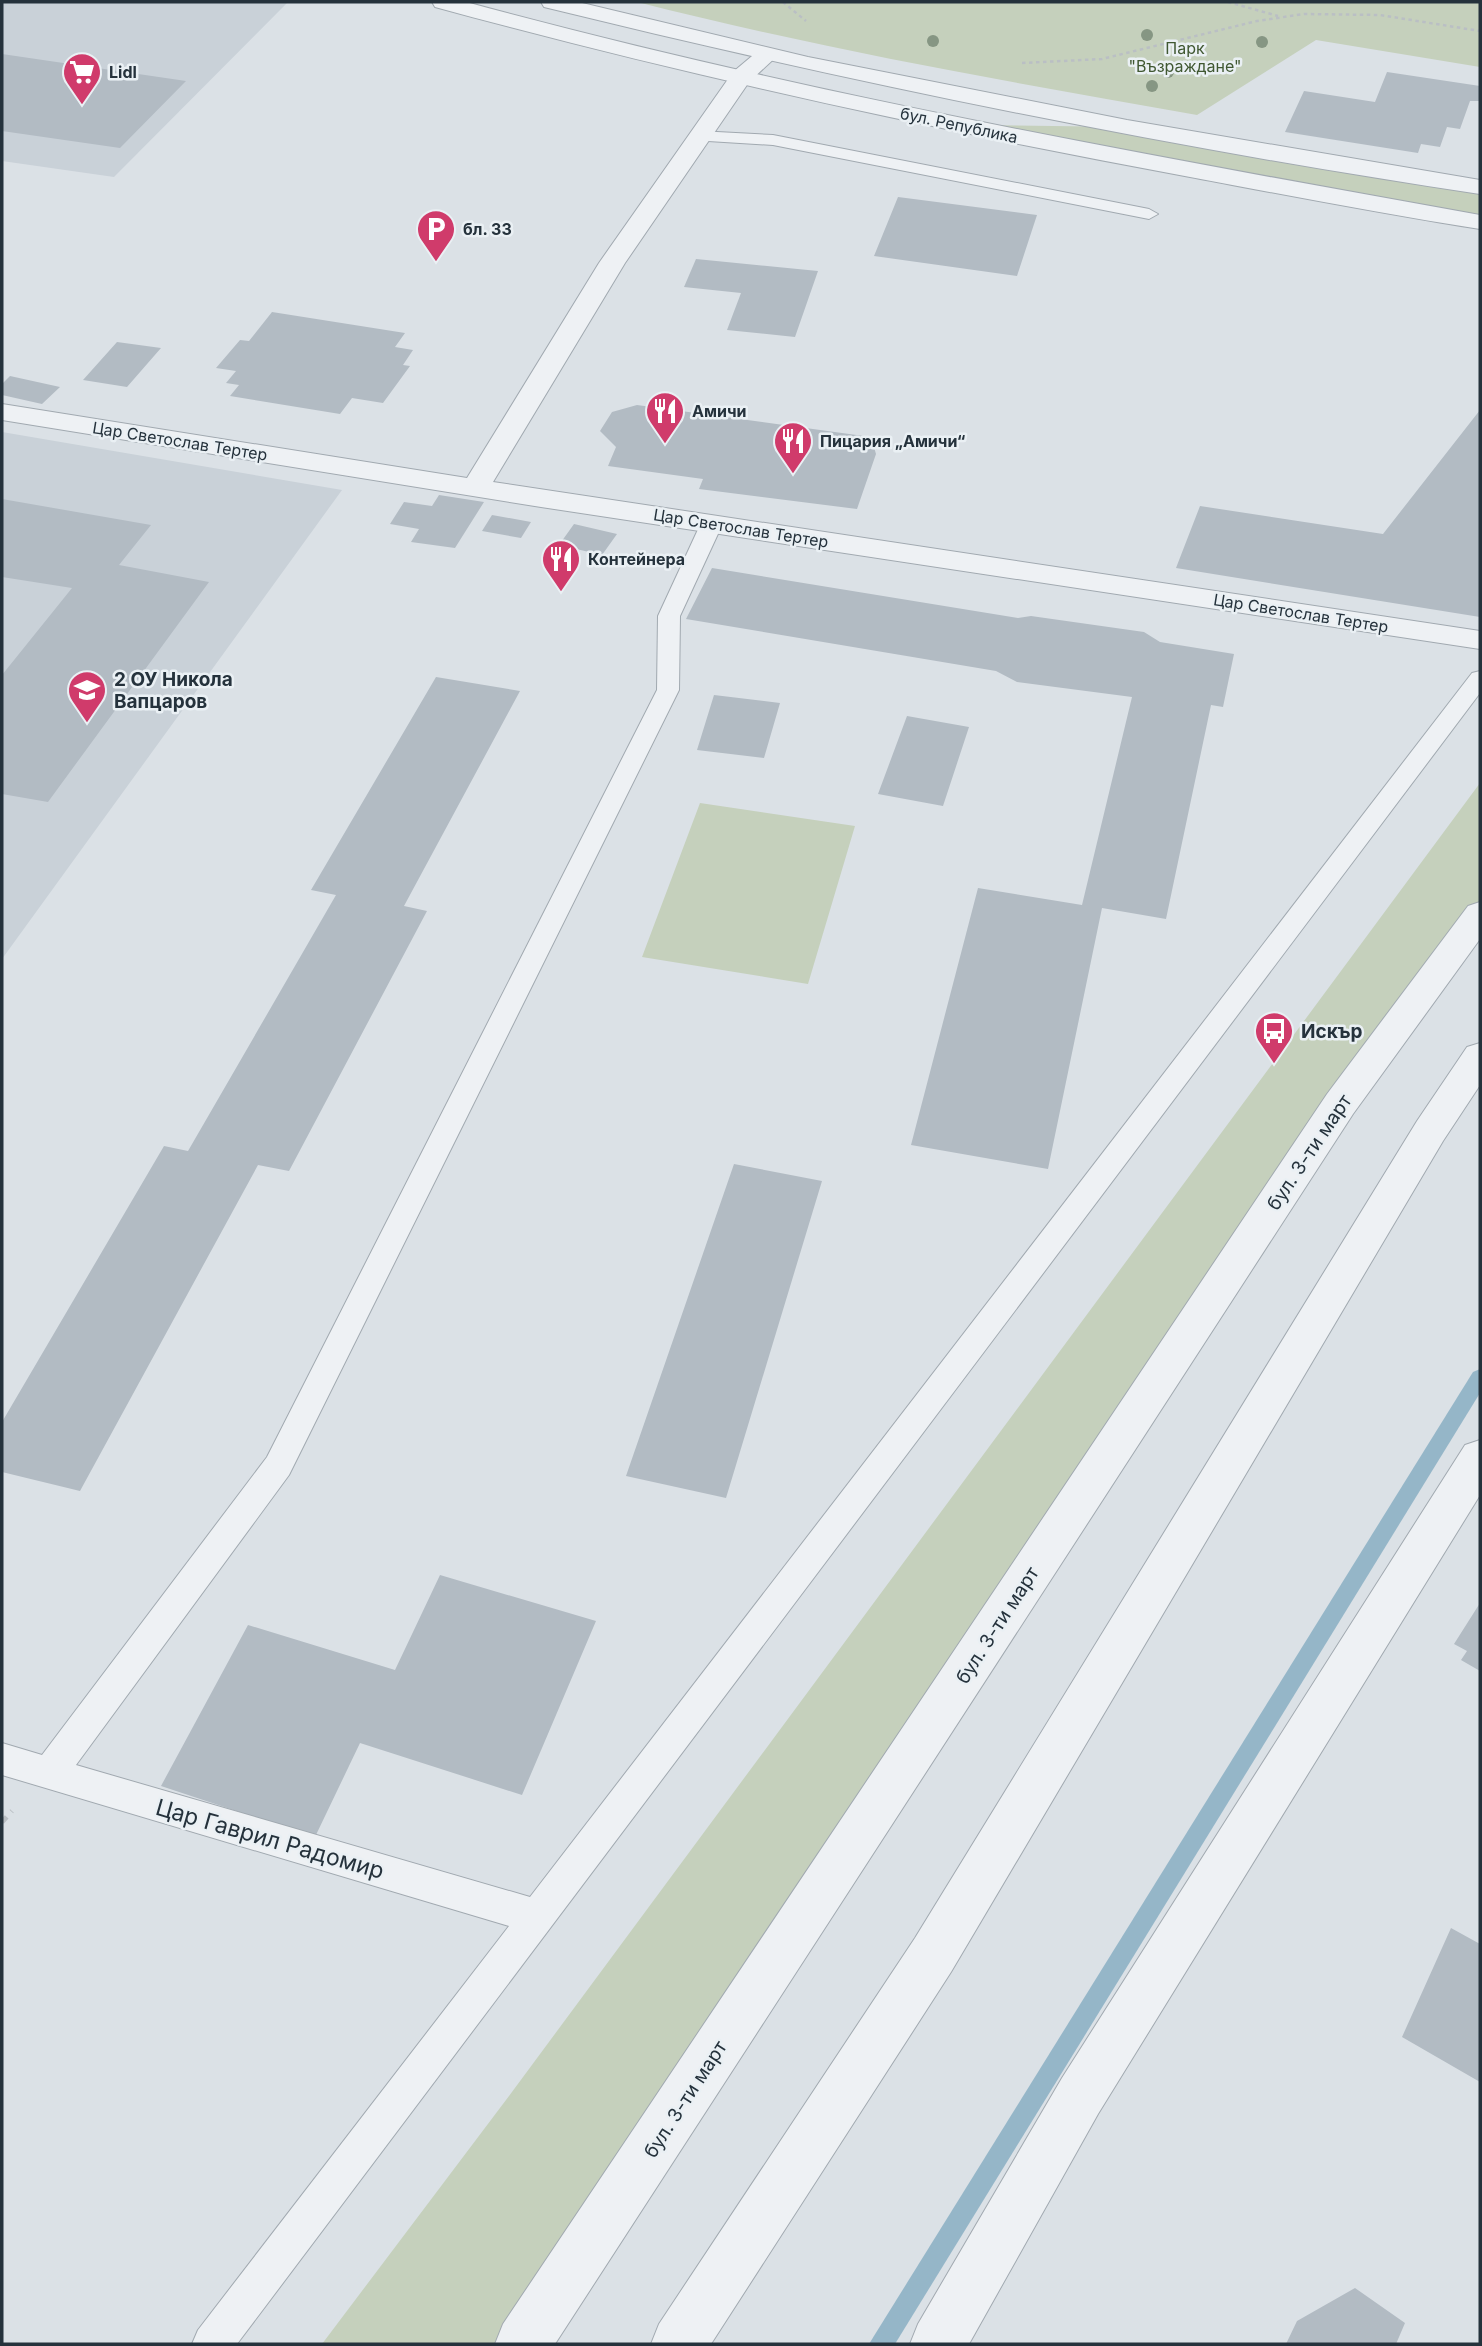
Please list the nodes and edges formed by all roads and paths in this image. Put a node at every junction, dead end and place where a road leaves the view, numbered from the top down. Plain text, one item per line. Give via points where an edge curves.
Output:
1 (443, 2) edge
2 (552, 2) edge
3 (783, 2) edge
4 (1228, 2) edge
5 (1281, 17) junction
6 (809, 23) dead end
7 (1480, 31) edge
8 (766, 56) junction
9 (1019, 63) dead end
10 (741, 77) junction
11 (698, 136) junction
12 (1480, 187) edge
13 (1149, 214) dead end
14 (1480, 222) edge
15 (2, 412) edge
16 (475, 487) junction
17 (712, 523) junction
18 (1480, 640) edge
19 (1480, 678) edge
20 (1480, 914) edge
21 (1478, 1062) edge
22 (1475, 1477) edge
23 (2, 1759) edge
24 (49, 1773) junction
25 (538, 1917) junction
26 (212, 2344) edge
27 (523, 2344) edge
28 (679, 2344) edge
29 (938, 2344) edge

1 - 10 street, бул. Република via 547,32
2 - 8 street, бул. Република
3 - 6 path
4 - 5 path
5 - 7 path via 1326,13 1381,16
5 - 9 path via 1102,59
8 - 10 street
8 - 12 street, бул. Република via 1127,127
10 - 11 street
10 - 14 street, бул. Република via 1115,158
11 - 13 lane via 773,140
11 - 16 street via 611,262
15 - 16 street, Цар Светослав Тертер
16 - 17 street, Цар Светослав Тертер
17 - 18 street, Цар Светослав Тертер
17 - 24 lane via 669,616 668,690 278,1466
19 - 25 lane
20 - 27 street, бул. 3-ти март via 1340,1104
21 - 28 street via 1430,1131 933,1955
22 - 29 street via 1080,2096
23 - 24 lane, Цар Гаврил Радомир
24 - 25 lane, Цар Гаврил Радомир
25 - 26 lane

